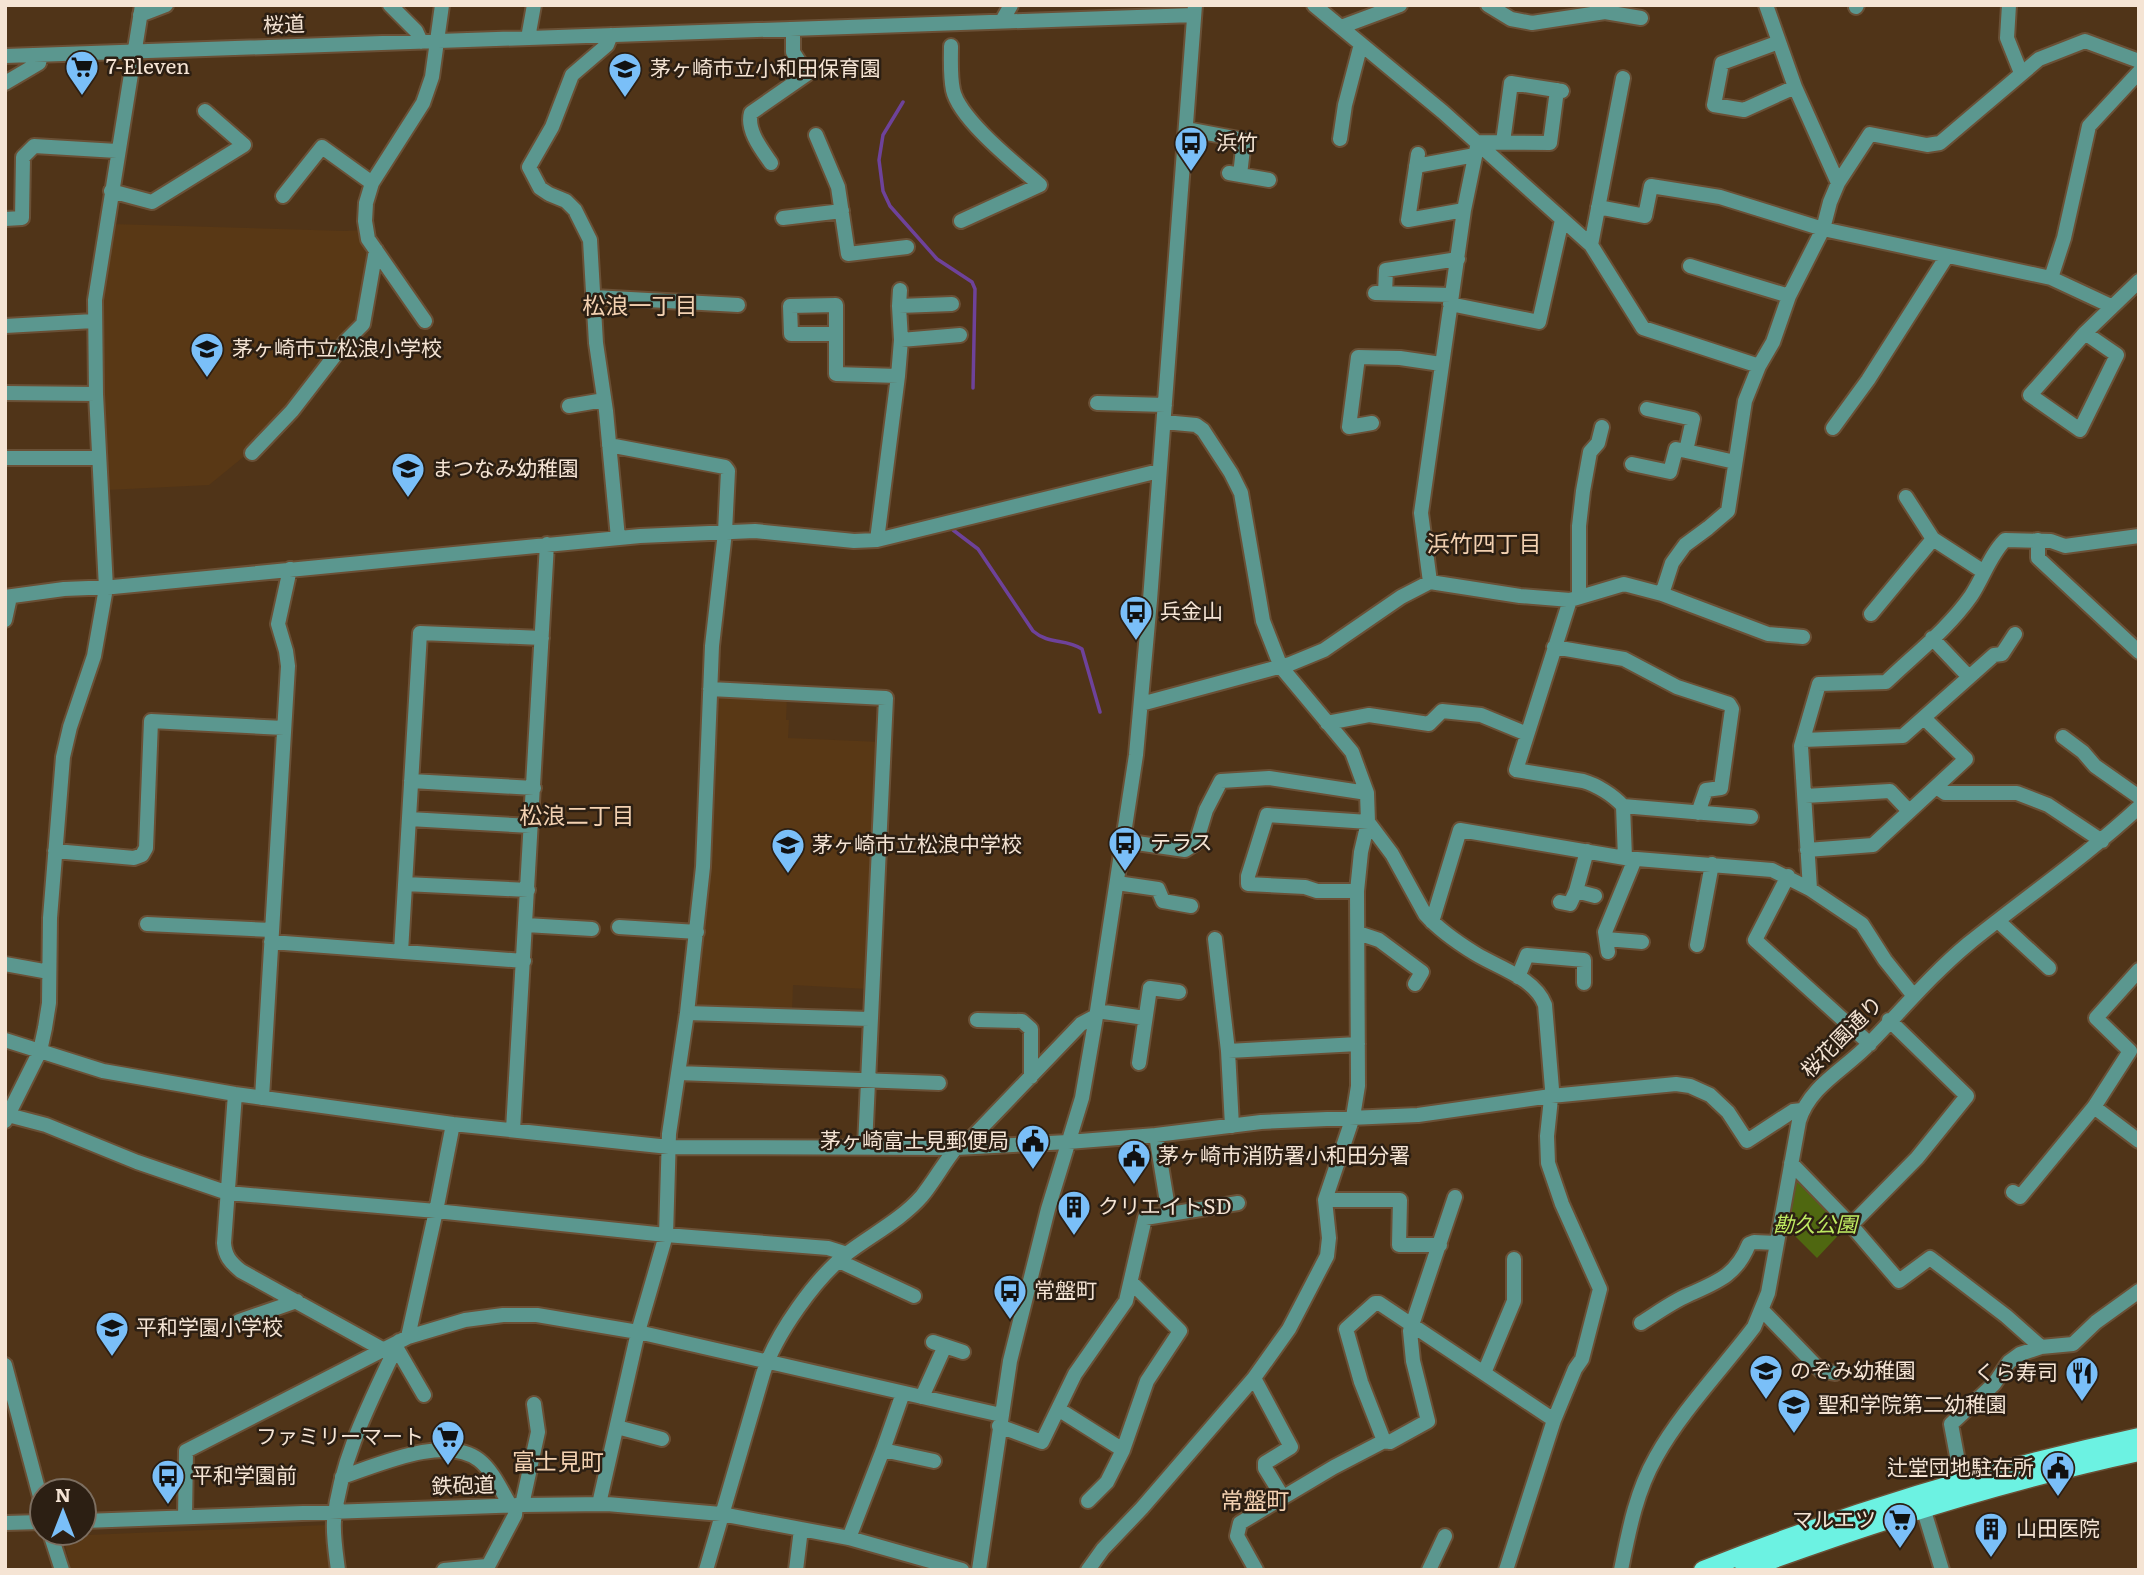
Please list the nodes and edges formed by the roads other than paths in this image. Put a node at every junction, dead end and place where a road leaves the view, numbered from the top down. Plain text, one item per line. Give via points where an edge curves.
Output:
1 (166, 5) edge
2 (390, 5) edge
3 (442, 5) edge
4 (534, 5) edge
5 (1011, 5) edge
6 (1314, 5) edge
7 (1400, 5) edge
8 (1488, 5) edge
9 (1766, 5) edge
10 (2009, 5) edge
11 (141, 10) edge
12 (1195, 10) edge
13 (1641, 18) dead end
14 (1002, 21) junction
15 (1341, 27) junction
16 (793, 29) junction
17 (611, 35) junction
18 (528, 38) junction
19 (421, 41) junction
20 (437, 41) junction
21 (1779, 42) junction
22 (1361, 44) junction
23 (951, 46) dead end
24 (133, 52) junction
25 (41, 55) junction
26 (5, 56) edge
27 (2139, 61) edge
28 (2139, 72) edge
29 (2021, 73) junction
30 (1623, 78) dead end
31 (5, 83) edge
32 (1796, 87) junction
33 (205, 111) dead end
34 (1186, 129) junction
35 (816, 135) dead end
36 (1340, 139) dead end
37 (1503, 142) junction
38 (1477, 149) junction
39 (117, 151) junction
40 (771, 163) dead end
41 (1269, 180) dead end
42 (372, 183) junction
43 (1838, 183) junction
44 (111, 191) junction
45 (283, 196) dead end
46 (1598, 207) junction
47 (842, 211) junction
48 (1464, 211) junction
49 (783, 218) dead end
50 (5, 219) edge
51 (1562, 220) junction
52 (961, 221) dead end
53 (1823, 229) junction
54 (1591, 245) junction
55 (907, 247) dead end
56 (376, 250) junction
57 (1947, 256) junction
58 (1458, 259) junction
59 (1694, 270) dead end
60 (2051, 278) junction
61 (2139, 281) edge
62 (900, 290) dead end
63 (1789, 296) junction
64 (594, 297) junction
65 (1451, 299) junction
66 (952, 304) dead end
67 (738, 305) dead end
68 (899, 306) junction
69 (2111, 306) junction
70 (94, 321) junction
71 (425, 321) dead end
72 (5, 326) edge
73 (2085, 333) junction
74 (836, 334) dead end
75 (960, 335) dead end
76 (901, 340) junction
77 (1441, 364) junction
78 (1759, 366) junction
79 (898, 376) junction
80 (5, 393) edge
81 (96, 394) junction
82 (604, 400) junction
83 (1097, 403) dead end
84 (1165, 405) junction
85 (569, 406) dead end
86 (1647, 409) dead end
87 (1164, 422) junction
88 (1372, 424) dead end
89 (1602, 427) dead end
90 (1833, 428) dead end
91 (609, 445) junction
92 (1685, 451) junction
93 (252, 453) dead end
94 (5, 458) edge
95 (100, 458) junction
96 (1735, 462) junction
97 (1632, 464) dead end
98 (1159, 471) junction
99 (1906, 497) dead end
100 (725, 532) junction
101 (2139, 536) edge
102 (618, 538) junction
103 (1933, 539) junction
104 (877, 540) junction
105 (2038, 540) junction
106 (547, 544) junction
107 (290, 569) junction
108 (1984, 572) junction
109 (1430, 582) junction
110 (106, 588) junction
111 (1662, 594) junction
112 (8, 597) edge
113 (1575, 599) junction
114 (1871, 614) dead end
115 (5, 620) edge
116 (2015, 634) dead end
117 (1803, 637) dead end
118 (542, 638) junction
119 (1932, 638) junction
120 (1554, 647) junction
121 (2139, 652) edge
122 (1281, 667) junction
123 (1969, 677) junction
124 (710, 689) junction
125 (1141, 704) junction
126 (1924, 718) junction
127 (1327, 723) junction
128 (284, 728) junction
129 (1527, 734) junction
130 (2063, 737) dead end
131 (1803, 740) junction
132 (411, 781) junction
133 (1936, 787) junction
134 (534, 788) junction
135 (1367, 793) junction
136 (1805, 796) junction
137 (2139, 797) edge
138 (1623, 806) junction
139 (2139, 807) edge
140 (1909, 811) junction
141 (1698, 813) junction
142 (1751, 817) dead end
143 (409, 819) junction
144 (1368, 822) junction
145 (531, 826) junction
146 (1123, 841) junction
147 (2102, 841) junction
148 (1807, 850) junction
149 (55, 851) junction
150 (1587, 851) junction
151 (1630, 859) junction
152 (1712, 864) junction
153 (1788, 876) junction
154 (1116, 883) junction
155 (405, 884) junction
156 (1810, 889) junction
157 (528, 890) junction
158 (1357, 891) junction
159 (1576, 891) junction
160 (1595, 896) dead end
161 (1560, 902) dead end
162 (1191, 906) dead end
163 (1998, 921) junction
164 (1432, 922) junction
165 (147, 924) dead end
166 (526, 925) junction
167 (619, 927) dead end
168 (592, 929) dead end
169 (697, 932) junction
170 (1358, 933) junction
171 (272, 936) junction
172 (1215, 939) dead end
173 (1642, 942) dead end
174 (1697, 945) dead end
175 (401, 952) junction
176 (524, 961) junction
177 (5, 964) edge
178 (2049, 968) dead end
179 (2139, 970) edge
180 (49, 972) junction
181 (1518, 977) junction
182 (1584, 983) dead end
183 (1415, 984) dead end
184 (1179, 992) dead end
185 (1913, 995) junction
186 (687, 1013) junction
187 (1097, 1014) junction
188 (1145, 1018) junction
189 (869, 1019) junction
190 (977, 1020) dead end
191 (1889, 1020) junction
192 (5, 1040) edge
193 (1358, 1044) junction
194 (1870, 1044) junction
195 (40, 1051) junction
196 (1228, 1051) junction
197 (1139, 1063) dead end
198 (678, 1073) junction
199 (1031, 1077) junction
200 (867, 1080) junction
201 (939, 1083) dead end
202 (235, 1094) junction
203 (1551, 1096) junction
204 (262, 1098) junction
205 (2094, 1107) junction
206 (1802, 1110) junction
207 (1353, 1117) junction
208 (7, 1118) edge
209 (453, 1124) junction
210 (1232, 1126) junction
211 (513, 1130) junction
212 (1156, 1135) junction
213 (2139, 1141) edge
214 (1068, 1142) junction
215 (865, 1146) junction
216 (669, 1147) junction
217 (960, 1148) junction
218 (1791, 1163) junction
219 (2013, 1192) dead end
220 (228, 1194) junction
221 (1455, 1197) dead end
222 (1325, 1200) junction
223 (1238, 1203) dead end
224 (436, 1211) junction
225 (1169, 1214) junction
226 (1851, 1225) junction
227 (666, 1235) junction
228 (1777, 1243) junction
229 (1440, 1245) junction
230 (843, 1257) junction
231 (1514, 1259) dead end
232 (1131, 1282) junction
233 (2139, 1291) edge
234 (914, 1296) dead end
235 (297, 1301) junction
236 (1762, 1310) junction
237 (239, 1321) dead end
238 (1641, 1323) dead end
239 (1412, 1326) junction
240 (638, 1332) junction
241 (396, 1344) junction
242 (2040, 1347) junction
243 (963, 1352) dead end
244 (767, 1362) junction
245 (5, 1365) edge
246 (1483, 1373) junction
247 (1835, 1373) dead end
248 (1254, 1378) junction
249 (903, 1393) junction
250 (424, 1395) dead end
251 (922, 1397) junction
252 (534, 1404) dead end
253 (1058, 1409) junction
254 (1000, 1420) junction
255 (1554, 1420) junction
256 (617, 1427) junction
257 (2139, 1437) edge
258 (662, 1439) dead end
259 (1384, 1441) junction
260 (883, 1450) junction
261 (1123, 1450) junction
262 (2139, 1452) edge
263 (933, 1461) dead end
264 (35, 1477) edge
265 (342, 1477) junction
266 (1962, 1483) junction
267 (1282, 1496) junction
268 (1088, 1501) dead end
269 (1921, 1503) junction
270 (599, 1504) junction
271 (516, 1505) junction
272 (336, 1512) junction
273 (721, 1514) junction
274 (185, 1517) junction
275 (98, 1520) edge
276 (28, 1522) edge
277 (5, 1523) edge
278 (801, 1529) junction
279 (1445, 1536) dead end
280 (849, 1538) junction
281 (55, 1547) edge
282 (486, 1568) edge
283 (62, 1570) edge
284 (338, 1570) edge
285 (444, 1570) edge
286 (706, 1570) edge
287 (796, 1570) edge
288 (962, 1570) edge
289 (979, 1570) edge
290 (1088, 1570) edge
291 (1256, 1570) edge
292 (1429, 1570) edge
293 (1506, 1570) edge
294 (1621, 1570) edge
295 (1703, 1570) edge
296 (1744, 1570) edge
297 (1942, 1570) edge

1 - 11 street
2 - 19 street
3 - 20 street
4 - 18 street
5 - 14 street
6 - 15 street
7 - 15 street
8 - 13 street via 1511,19 1532,23 1605,12
9 - 21 street
10 - 29 street via 2007,38
11 - 24 street
12 - 14 street, 桜道
12 - 34 street
14 - 16 street, 桜道
15 - 22 street
16 - 17 street, 桜道
16 - 40 street via 793,52 807,74 751,113 749,120
17 - 18 street, 桜道
17 - 64 street via 607,45 572,75 552,127 529,167 540,188 566,201 582,222 590,240
18 - 20 street, 桜道
19 - 20 street, 桜道
19 - 24 street, 桜道
20 - 42 street via 423,103
21 - 32 street
21 - 32 street via 1722,64 1714,105 1744,110
22 - 36 street
22 - 38 street
23 - 52 street via 953,91 958,103 979,130 1040,186
24 - 25 street, 桜道
24 - 39 street
25 - 26 street, 桜道
25 - 31 street via 39,63
27 - 29 street via 2085,41 2039,59
28 - 60 street via 2090,126
29 - 43 street via 1940,144 1870,134
30 - 46 street
32 - 43 street
33 - 44 street via 244,145 152,202
34 - 41 street via 1244,140 1235,174
34 - 84 street
35 - 47 street via 838,187
37 - 37 street via 1550,144 1559,91 1511,83
37 - 38 street
38 - 48 street
38 - 48 street via 1417,160 1408,220
38 - 51 street
39 - 44 street
39 - 50 street via 34,146 23,157 22,218
42 - 45 street via 322,147
42 - 56 street via 365,221 368,239
43 - 53 street
44 - 70 street
46 - 53 street via 1645,216 1651,186 1720,197
46 - 54 street
47 - 49 street
47 - 55 street via 848,254
48 - 58 street
51 - 54 street
51 - 65 street via 1539,322
53 - 57 street
53 - 63 street
54 - 78 street via 1643,328
56 - 71 street
56 - 93 street via 363,324
57 - 60 street
57 - 90 street
58 - 65 street
58 - 65 street via 1386,270 1380,293
59 - 63 street
60 - 69 street
61 - 69 street
62 - 68 street
63 - 78 street
64 - 67 street
64 - 82 street
65 - 77 street
66 - 68 street
68 - 76 street
69 - 73 street
70 - 72 street
70 - 81 street
73 - 73 street via 2030,395 2080,429 2117,355
74 - 79 street via 836,381
75 - 76 street
76 - 79 street
77 - 88 street via 1358,357 1349,427
77 - 109 street via 1421,513
78 - 96 street via 1745,401
79 - 104 street
80 - 81 street
81 - 95 street
82 - 85 street
82 - 91 street
83 - 84 street
84 - 87 street
86 - 92 street via 1693,419
87 - 98 street
87 - 122 street via 1203,430 1237,483 1263,621
89 - 113 street via 1590,452 1583,491
91 - 100 street via 725,467
91 - 102 street
92 - 96 street
92 - 97 street via 1676,449 1670,472
94 - 95 street
95 - 110 street
96 - 111 street via 1728,511 1685,545 1672,563
98 - 104 street
98 - 125 street
99 - 103 street
100 - 102 street
100 - 104 street
100 - 124 street
101 - 105 street via 2065,546
102 - 106 street
103 - 108 street
103 - 114 street
105 - 108 street via 2005,540
105 - 121 street via 2038,558
106 - 107 street
106 - 118 street
107 - 110 street
107 - 128 street via 278,624 288,666
108 - 119 street via 1955,616
109 - 113 street
109 - 122 street via 1337,643
110 - 112 street
110 - 149 street via 96,649 63,757
111 - 113 street via 1624,584
111 - 117 street via 1768,634
112 - 115 street
113 - 120 street
116 - 123 street via 2002,654 1994,655
118 - 132 street via 420,633
118 - 134 street
119 - 123 street
119 - 131 street via 1886,682 1819,684
120 - 129 street
120 - 141 street via 1624,659 1677,687 1729,704 1721,788 1706,790
122 - 125 street
122 - 127 street
123 - 126 street
124 - 169 street
124 - 189 street via 886,698
125 - 146 street
126 - 131 street via 1903,736
126 - 133 street via 1966,759
127 - 129 street via 1368,715 1429,724 1442,711 1481,715
127 - 135 street via 1352,752
128 - 149 street via 151,722 146,848 142,855
128 - 171 street
129 - 138 street via 1516,770 1583,780
130 - 137 street
131 - 136 street
132 - 134 street
132 - 143 street
133 - 140 street
133 - 147 street via 1945,793 2017,793 2048,805
134 - 145 street
135 - 144 street
135 - 146 street via 1269,778 1221,780 1196,843 1185,850
136 - 140 street via 1890,791
136 - 148 street
138 - 141 street
138 - 151 street
139 - 147 street, 桜花園通り
140 - 148 street via 1873,845
141 - 142 street
143 - 145 street
143 - 155 street
144 - 158 street
144 - 158 street via 1267,815 1248,876 1248,884
144 - 164 street
145 - 157 street
146 - 154 street
147 - 163 street, 桜花園通り
148 - 156 street
149 - 180 street
150 - 151 street
150 - 159 street
150 - 164 street via 1460,830
151 - 152 street
151 - 173 street via 1605,932 1607,946
152 - 153 street
152 - 174 street
153 - 156 street
153 - 194 street via 1755,940
154 - 162 street via 1158,889 1163,901
154 - 187 street
155 - 157 street
155 - 175 street
156 - 185 street via 1861,924
157 - 166 street
158 - 170 street
159 - 160 street
159 - 161 street via 1570,904
163 - 178 street
163 - 185 street, 桜花園通り
164 - 181 street via 1477,955
165 - 171 street
166 - 168 street
166 - 176 street
167 - 169 street
169 - 186 street
170 - 183 street via 1379,940 1422,972
170 - 193 street
171 - 175 street
171 - 204 street
172 - 196 street
175 - 176 street
176 - 211 street
177 - 180 street
179 - 205 street via 2096,1018 2130,1051
180 - 195 street via 49,1003
181 - 182 street via 1527,954 1584,960
181 - 203 street via 1542,996 1545,1005
184 - 188 street via 1150,988
185 - 191 street, 桜花園通り
186 - 189 street
186 - 198 street
187 - 188 street
187 - 199 street via 1081,1024
187 - 214 street via 1082,1098
188 - 197 street
189 - 200 street
190 - 199 street via 1022,1021 1031,1029
191 - 194 street, 桜花園通り
191 - 226 street via 1967,1096 1917,1158
192 - 195 street
193 - 196 street
193 - 207 street
194 - 206 street, 桜花園通り
195 - 202 street via 103,1072
195 - 208 street
196 - 210 street
198 - 200 street
198 - 216 street
199 - 217 street
200 - 201 street
200 - 215 street
202 - 204 street
202 - 220 street
203 - 206 street via 1655,1084 1690,1086 1710,1095 1728,1112 1747,1141 1793,1111
203 - 207 street via 1418,1115
203 - 255 street via 1548,1163 1601,1289 1582,1359
204 - 209 street
205 - 213 street
205 - 219 street via 2020,1196
206 - 218 street, 桜花園通り
207 - 210 street
207 - 222 street
208 - 220 street via 46,1125
209 - 211 street
209 - 224 street
210 - 212 street
211 - 216 street
212 - 214 street
212 - 225 street
214 - 217 street
214 - 254 street via 1013,1348
215 - 216 street
215 - 217 street
216 - 227 street
217 - 230 street via 905,1211
218 - 226 street
218 - 228 street, 桜花園通り
220 - 224 street
220 - 235 street via 224,1243 230,1262
221 - 229 street
222 - 229 street via 1400,1200 1399,1245
222 - 248 street via 1327,1256 1289,1329
223 - 225 street
224 - 227 street
224 - 241 street
225 - 232 street via 1145,1218
226 - 242 street via 1899,1281 1930,1258
227 - 230 street via 828,1248
227 - 240 street
228 - 236 street, 桜花園通り
228 - 238 street via 1749,1244 1743,1259 1721,1281
229 - 239 street
230 - 234 street
230 - 244 street via 808,1295
231 - 246 street via 1514,1301
232 - 253 street via 1126,1301 1075,1374
232 - 261 street via 1180,1331 1147,1381
233 - 242 street via 2073,1344
235 - 237 street
235 - 241 street
236 - 247 street via 1820,1370
236 - 294 street, 桜花園通り via 1656,1457 1632,1515
239 - 246 street
239 - 259 street via 1413,1361 1429,1421
239 - 259 street via 1375,1303 1346,1329
240 - 241 street via 537,1315 503,1315 464,1320
240 - 244 street
240 - 256 street
241 - 250 street
241 - 265 street
241 - 274 street via 186,1451
242 - 266 street via 2009,1362 1994,1384 1951,1424
243 - 251 street via 939,1344
244 - 249 street
244 - 273 street
245 - 264 street
246 - 255 street
248 - 267 street via 1291,1447 1265,1463
248 - 290 street
249 - 251 street
249 - 260 street
251 - 254 street
252 - 271 street via 538,1432
253 - 254 street via 1042,1442
253 - 261 street
254 - 289 street
255 - 293 street
256 - 258 street
256 - 270 street
257 - 266 main road
259 - 267 street
260 - 263 street
260 - 280 street
261 - 268 street via 1107,1482
262 - 269 main road
265 - 271 street via 451,1448 479,1459
265 - 272 street
266 - 269 main road
267 - 291 street via 1240,1522 1237,1536
269 - 295 main road via 1776,1542
269 - 296 main road
269 - 297 street
270 - 271 street, 鉄砲道
270 - 273 street, 鉄砲道
271 - 272 street, 鉄砲道
271 - 282 street via 515,1516
272 - 274 street, 鉄砲道
272 - 284 street
273 - 278 street, 鉄砲道
273 - 286 street
274 - 275 street, 鉄砲道
276 - 277 street
278 - 280 street, 鉄砲道
278 - 287 street
279 - 292 street
280 - 288 street, 鉄砲道
281 - 283 street
282 - 285 street

